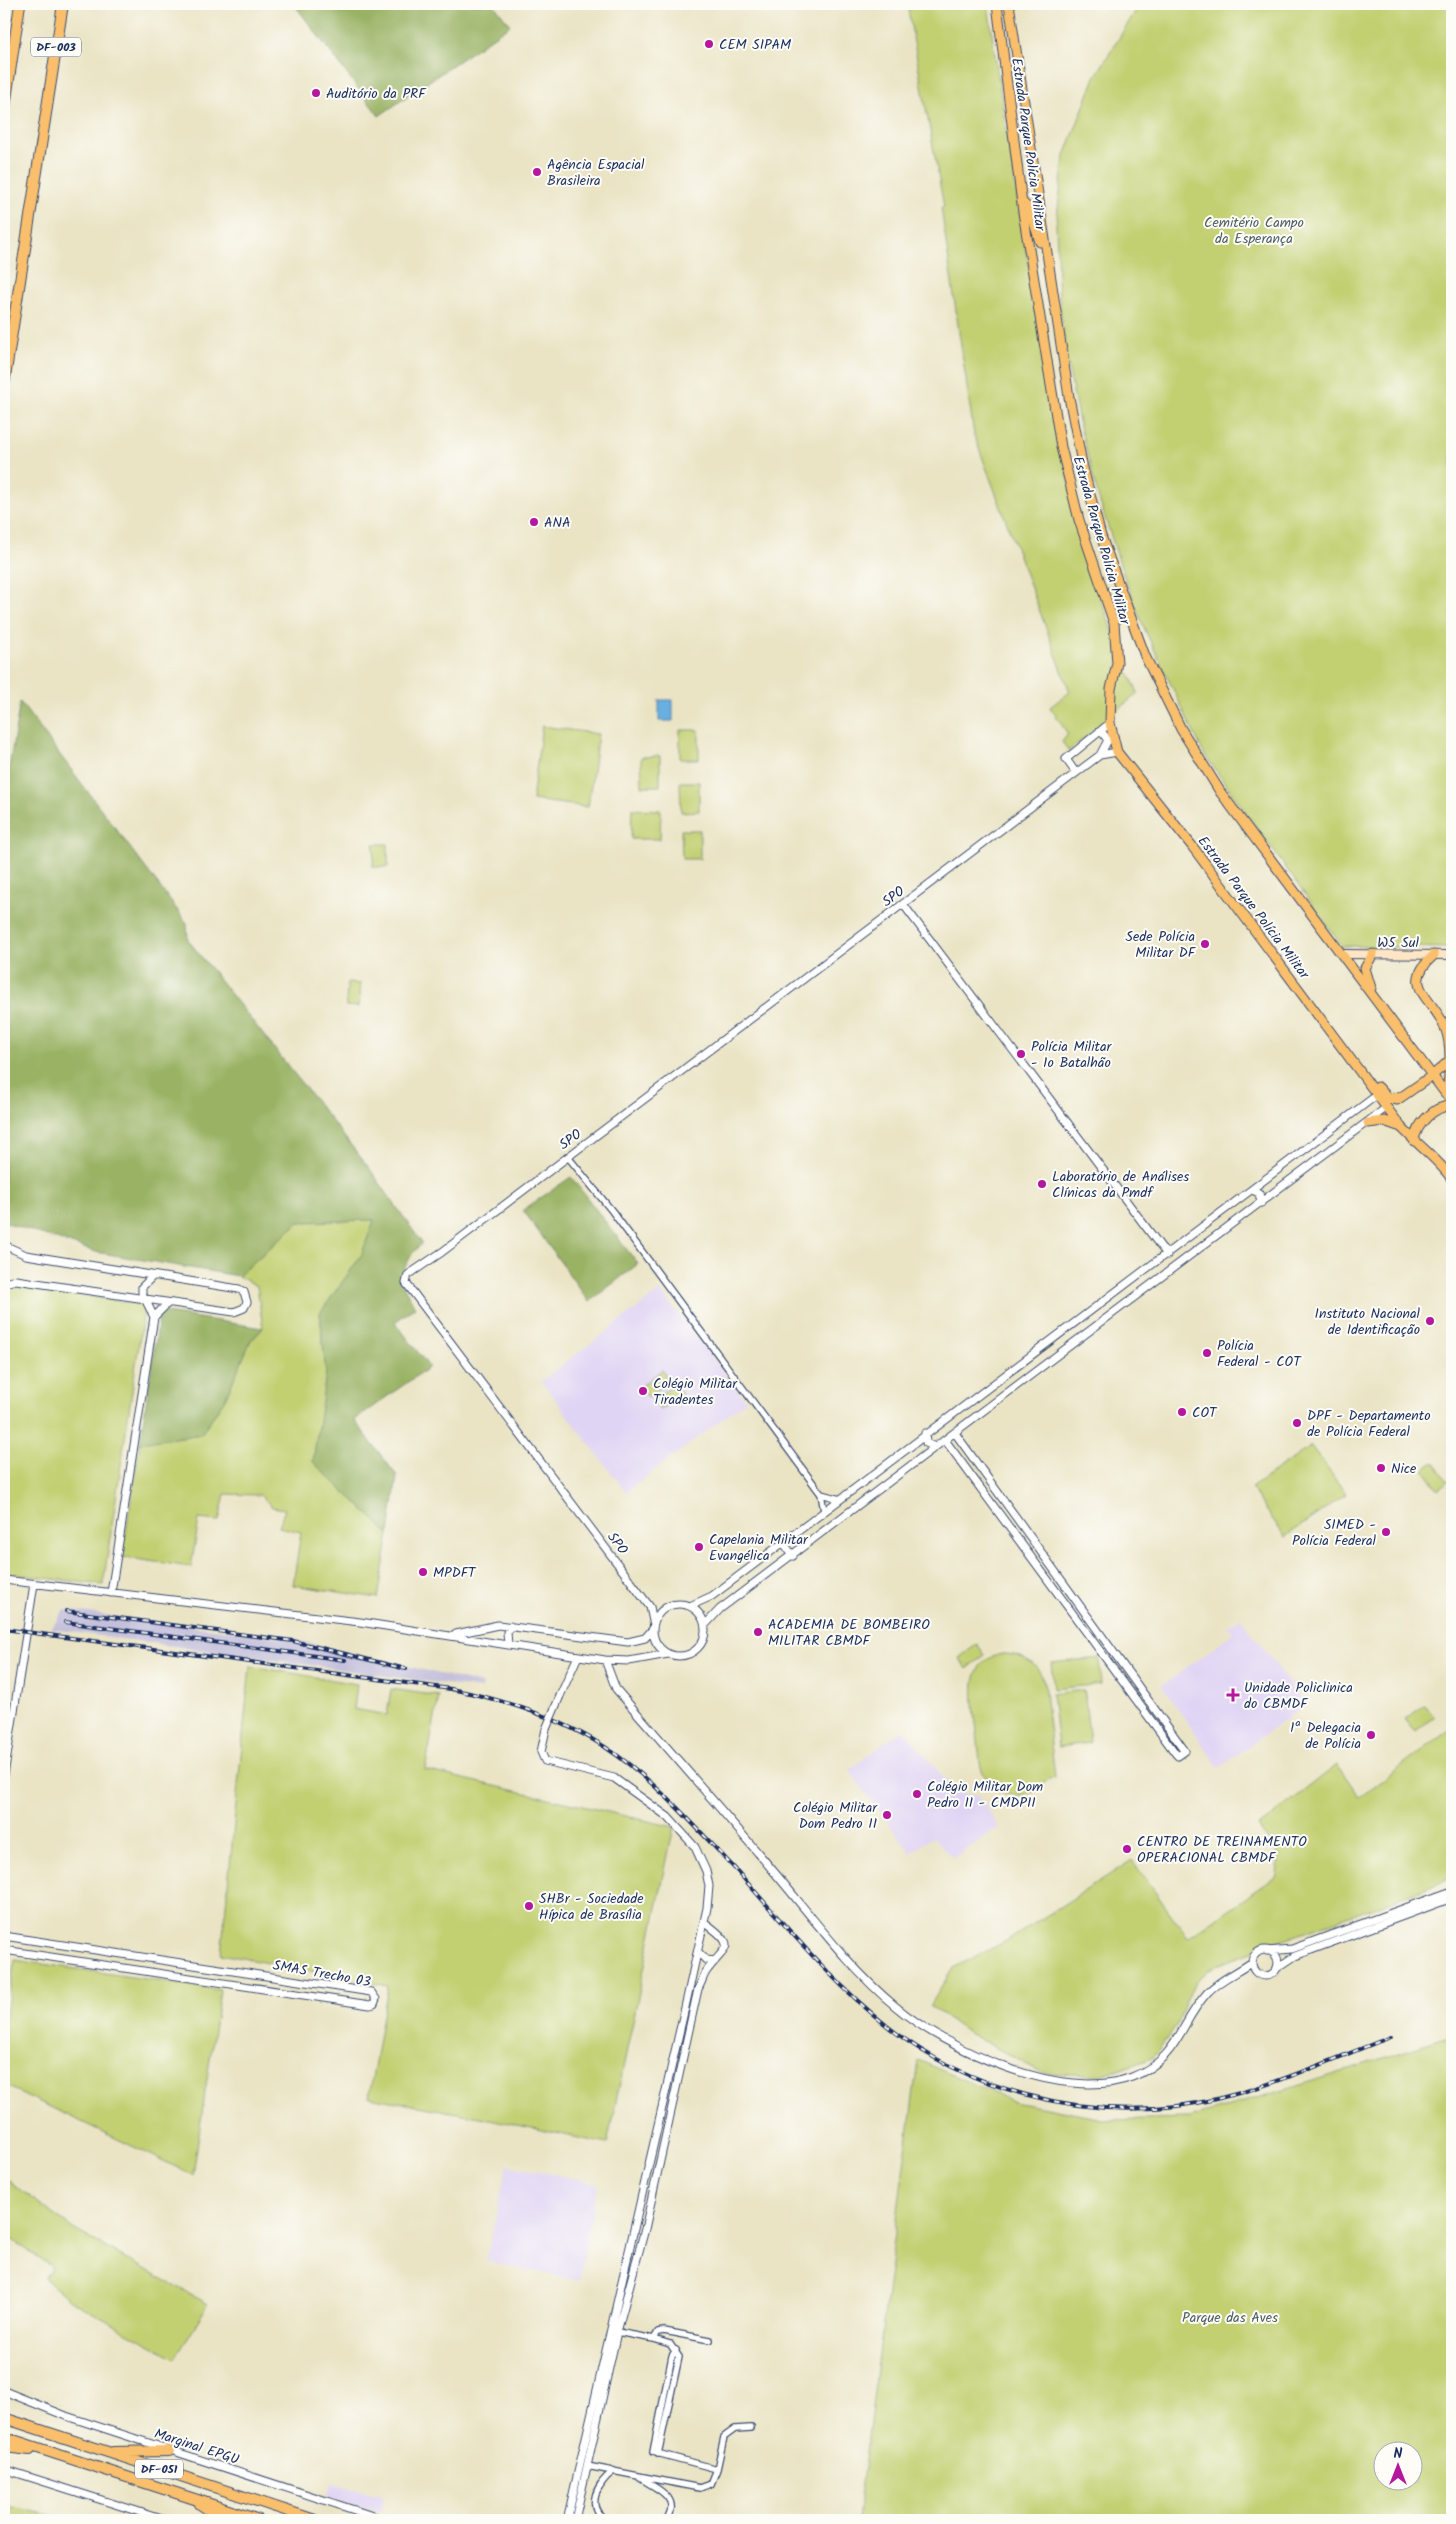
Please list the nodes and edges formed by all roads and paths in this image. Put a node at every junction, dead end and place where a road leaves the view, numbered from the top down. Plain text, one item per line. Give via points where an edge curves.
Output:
1 (20, 4) edge
2 (62, 4) edge
3 (993, 4) edge
4 (997, 4) edge
5 (1009, 4) edge
6 (1002, 42) junction
7 (4, 113) edge
8 (1023, 203) junction
9 (1051, 280) junction
10 (4, 384) edge
11 (1061, 447) junction
12 (1083, 468) junction
13 (1079, 520) junction
14 (1101, 536) junction
15 (1110, 723) junction
16 (1101, 731) junction
17 (1117, 752) junction
18 (1100, 755) junction
19 (1076, 772) junction
20 (903, 904) junction
21 (1343, 954) junction
22 (1373, 954) junction
23 (1434, 955) junction
24 (1452, 955) edge
25 (1372, 993) junction
26 (1314, 1011) junction
27 (1450, 1060) junction
28 (1433, 1075) junction
29 (1377, 1095) junction
30 (1402, 1096) junction
31 (1451, 1101) edge
32 (1387, 1108) junction
33 (1368, 1122) junction
34 (1401, 1127) junction
35 (1414, 1141) junction
36 (568, 1157) junction
37 (1452, 1179) edge
38 (1252, 1190) junction
39 (1262, 1203) junction
40 (1202, 1228) junction
41 (1213, 1240) junction
42 (4, 1245) edge
43 (1167, 1254) junction
44 (153, 1276) junction
45 (4, 1283) edge
46 (144, 1300) junction
47 (1106, 1300) junction
48 (168, 1303) junction
49 (1114, 1314) junction
50 (154, 1317) junction
51 (994, 1384) junction
52 (1003, 1396) junction
53 (955, 1433) junction
54 (925, 1434) junction
55 (945, 1440) junction
56 (935, 1447) junction
57 (980, 1470) junction
58 (974, 1480) junction
59 (821, 1494) junction
60 (840, 1499) junction
61 (824, 1511) junction
62 (1022, 1528) junction
63 (1013, 1533) junction
64 (783, 1542) junction
65 (793, 1556) junction
66 (4, 1580) edge
67 (34, 1584) junction
68 (111, 1593) junction
69 (1070, 1593) junction
70 (1063, 1599) junction
71 (690, 1606) junction
72 (650, 1607) junction
73 (661, 1609) junction
74 (653, 1621) junction
75 (705, 1625) junction
76 (510, 1626) junction
77 (652, 1630) junction
78 (453, 1635) junction
79 (508, 1645) junction
80 (668, 1654) junction
81 (578, 1656) junction
82 (605, 1660) junction
83 (1119, 1660) junction
84 (1112, 1666) junction
85 (1176, 1739) junction
86 (1168, 1744) junction
87 (4, 1775) edge
88 (1452, 1891) edge
89 (1452, 1898) edge
90 (704, 1922) junction
91 (716, 1930) junction
92 (4, 1936) edge
93 (701, 1938) junction
94 (86, 1949) junction
95 (4, 1950) edge
96 (1268, 1951) junction
97 (698, 1952) junction
98 (84, 1961) junction
99 (715, 1961) junction
100 (1252, 1962) junction
101 (1277, 1968) junction
102 (1239, 1972) junction
103 (1256, 1972) junction
104 (617, 2332) junction
105 (654, 2339) junction
106 (710, 2340) dead end
107 (4, 2390) edge
108 (4, 2418) edge
109 (750, 2428) dead end
110 (4, 2437) edge
111 (4, 2447) edge
112 (169, 2451) junction
113 (53, 2452) junction
114 (106, 2452) junction
115 (587, 2466) junction
116 (4, 2469) edge
117 (717, 2469) junction
118 (614, 2471) junction
119 (636, 2476) junction
120 (191, 2498) junction
121 (165, 2520) edge
122 (224, 2520) edge
123 (259, 2520) edge
124 (314, 2520) edge
125 (385, 2520) edge
126 (567, 2520) edge
127 (575, 2520) edge
128 (607, 2520) edge
129 (667, 2520) edge

1 - 7 highway, DF-003
2 - 10 highway, DF-003
3 - 6 main road
4 - 6 main road, Estrada Parque Polícia Militar
5 - 9 main road, Estrada Parque Polícia Militar
6 - 8 main road, Estrada Parque Polícia Militar
8 - 9 main road via 1034,218
8 - 11 main road, Estrada Parque Polícia Militar
9 - 12 main road, Estrada Parque Polícia Militar via 1068,397
11 - 12 main road via 1072,471 1078,473
11 - 13 main road, Estrada Parque Polícia Militar
12 - 14 main road, Estrada Parque Polícia Militar
13 - 14 main road via 1082,513 1088,512
13 - 15 main road, Estrada Parque Polícia Militar via 1114,623 1117,663 1111,689
14 - 21 main road, Estrada Parque Polícia Militar via 1148,663 1181,729 1221,793
15 - 16 street
15 - 17 main road, Estrada Parque Polícia Militar
16 - 18 street via 1108,740
16 - 19 street via 1066,759
17 - 18 street, SPO
17 - 26 main road, Estrada Parque Polícia Militar via 1192,846
18 - 19 street, SPO
19 - 20 street, SPO
20 - 36 street, SPO
20 - 43 street
21 - 22 main road, W5 Sul
21 - 25 main road, Estrada Parque Polícia Militar
22 - 23 main road, W5 Sul
22 - 25 main road via 1366,968
23 - 24 main road, W5 Sul
23 - 27 main road via 1422,965 1418,980 1446,1030
25 - 28 main road, Estrada Parque Polícia Militar
26 - 29 main road, Estrada Parque Polícia Militar
26 - 30 main road via 1323,1016 1386,1096 1391,1100
27 - 28 main road
27 - 31 main road
28 - 30 main road
28 - 31 main road, Estrada Parque Polícia Militar
29 - 32 main road, Estrada Parque Polícia Militar
29 - 38 street
30 - 32 main road
31 - 35 main road via 1426,1119 1417,1129
32 - 33 street
32 - 34 main road, Estrada Parque Polícia Militar
33 - 34 main road
33 - 39 street
34 - 35 main road, Estrada Parque Polícia Militar
35 - 37 main road, Estrada Parque Polícia Militar via 1442,1164
36 - 59 street via 612,1211
36 - 72 street, SPO via 408,1275 406,1283
38 - 39 street via 1260,1194
38 - 40 street
39 - 41 street
40 - 41 street via 1204,1234
40 - 43 street
41 - 49 street
42 - 44 street via 26,1255
43 - 47 street
44 - 46 street via 142,1287
44 - 48 street via 239,1289 244,1292 247,1302 244,1308 234,1312
45 - 46 street via 16,1280
46 - 48 street
46 - 50 street
47 - 49 street via 1105,1310
47 - 51 street
48 - 50 street
49 - 52 street
50 - 68 street
51 - 52 street via 1002,1388
51 - 54 street
52 - 53 street
53 - 55 street
53 - 57 street
54 - 56 street via 926,1443
54 - 60 street
55 - 56 street
55 - 58 street
56 - 65 street
57 - 58 street
57 - 62 street
58 - 63 street
59 - 60 street
59 - 61 street
60 - 61 street
61 - 64 street
62 - 63 street
62 - 69 street
63 - 70 street
64 - 65 street
64 - 71 street via 712,1596
65 - 75 street via 720,1609
66 - 67 street
67 - 68 street
67 - 87 street
68 - 78 street
69 - 70 street
69 - 83 street
70 - 84 street
71 - 73 street via 676,1603
71 - 75 street via 697,1610
72 - 73 street
72 - 74 street, SPO
73 - 74 street
74 - 77 street
75 - 80 street via 704,1638 696,1650 683,1656
76 - 77 street via 628,1642 645,1638
76 - 78 street via 492,1626
76 - 79 street
77 - 80 street via 657,1644
78 - 79 street
79 - 81 street
80 - 82 street
81 - 82 street
81 - 90 street, bridge via 546,1729 540,1752 545,1761 614,1778 684,1832 706,1871 709,1897
82 - 102 street via 616,1689 876,1990 931,2033 968,2052 1029,2075 1105,2083 1129,2078 1161,2059 1181,2036 1205,1995 1225,1978
83 - 84 street
83 - 85 street
84 - 86 street
85 - 86 street
85 - 86 street via 1185,1751 1178,1756
88 - 96 street via 1292,1948
89 - 101 street via 1295,1956
90 - 91 street
90 - 93 street
91 - 93 street via 705,1933
91 - 99 street via 726,1943 723,1954
92 - 94 street, SMAS Trecho 03
93 - 97 street
94 - 98 street
94 - 98 street, SMAS Trecho 03 via 371,1992 376,1996 370,2005
95 - 98 street, SMAS Trecho 03
96 - 100 street via 1257,1953
96 - 101 street via 1276,1957
97 - 99 street via 706,1960
97 - 126 street
99 - 104 street via 705,1973 698,1990 645,2228
100 - 102 street
100 - 103 street
101 - 103 street via 1270,1975
102 - 103 street
104 - 105 street
104 - 115 street
105 - 106 street via 658,2332 664,2330
105 - 117 street via 670,2344 676,2350 652,2450
107 - 112 street, Marginal EPGU via 66,2416
108 - 114 highway, DF-051
109 - 117 street via 735,2429 724,2437
110 - 113 highway, DF-051
111 - 113 highway
112 - 114 highway
112 - 125 street, Marginal EPGU
113 - 120 highway, DF-051
114 - 124 highway, DF-051
115 - 118 street
115 - 127 street
116 - 121 street
117 - 119 street via 712,2484 705,2488
118 - 119 street
118 - 128 street via 600,2484 594,2503 597,2512
119 - 129 street via 668,2496 672,2504
120 - 122 highway
120 - 123 highway, DF-051

